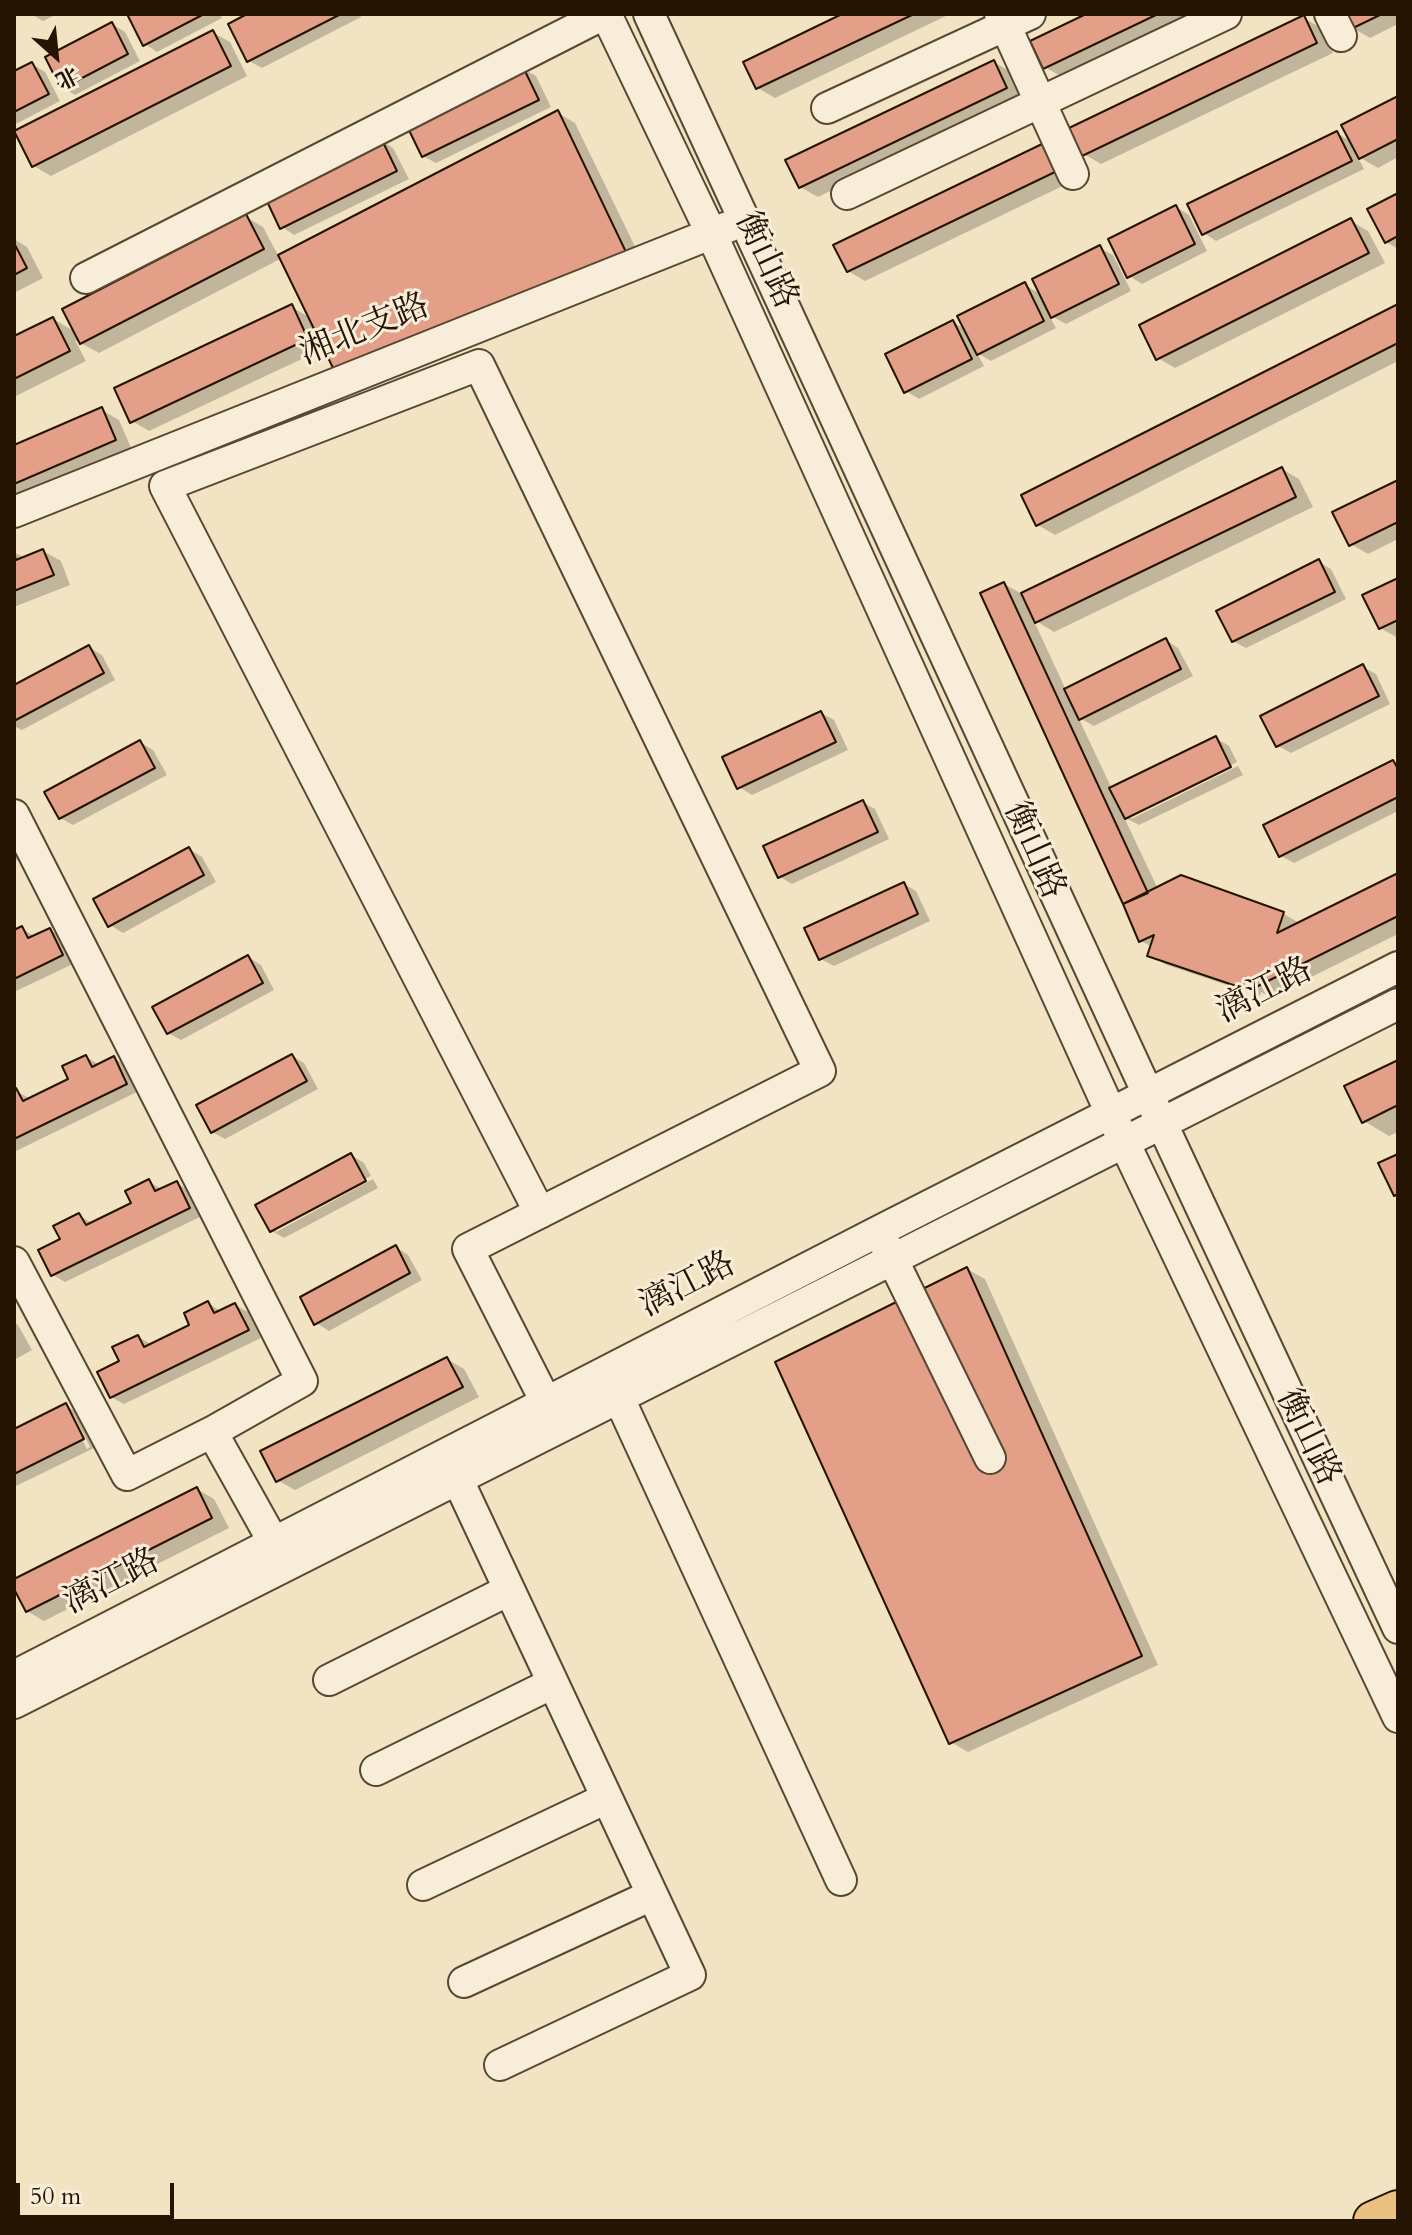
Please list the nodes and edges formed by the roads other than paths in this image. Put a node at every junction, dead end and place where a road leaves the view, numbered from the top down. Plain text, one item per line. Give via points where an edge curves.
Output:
1 (605, 14) edge
2 (649, 14) edge
3 (1226, 14) edge
4 (1012, 18) edge
5 (1040, 102) junction
6 (827, 108) dead end
7 (1073, 174) dead end
8 (847, 194) dead end
9 (744, 220) junction
10 (712, 235) junction
11 (86, 278) dead end
12 (14, 512) edge
13 (14, 815) edge
14 (1398, 967) edge
15 (1398, 1004) edge
16 (1148, 1094) junction
17 (1110, 1113) junction
18 (1162, 1123) junction
19 (1124, 1142) junction
20 (540, 1213) junction
21 (879, 1231) junction
22 (892, 1258) junction
23 (14, 1262) edge
24 (618, 1396) junction
25 (546, 1402) junction
26 (212, 1432) junction
27 (990, 1458) dead end
28 (457, 1478) junction
29 (280, 1553) junction
30 (509, 1590) junction
31 (1398, 1628) edge
32 (14, 1676) edge
33 (329, 1680) dead end
34 (553, 1683) junction
35 (14, 1703) edge
36 (1398, 1717) edge
37 (376, 1770) dead end
38 (607, 1798) junction
39 (841, 1880) dead end
40 (423, 1885) dead end
41 (652, 1895) junction
42 (464, 1982) dead end
43 (500, 2065) dead end
44 (1398, 2210) edge
45 (1373, 2221) edge

1 - 10 street, 衡山路
1 - 11 street
2 - 9 street, 衡山路
3 - 5 street
4 - 5 street
4 - 6 street
5 - 7 street
5 - 8 street
9 - 10 street, 湘北支路
9 - 16 street, 衡山路
10 - 12 street, 湘北支路
10 - 17 street, 衡山路
13 - 26 street via 302,1381
14 - 16 street, 漓江路
15 - 18 street, 漓江路
16 - 17 street, 漓江路
16 - 18 street, 衡山路
17 - 19 street, 衡山路
17 - 21 street, 漓江路
18 - 19 street, 漓江路
18 - 31 street, 衡山路
19 - 22 street, 漓江路
19 - 36 street, 衡山路
20 - 20 street via 820,1071 479,365 165,486
20 - 25 street via 468,1249
21 - 22 street
21 - 25 street, 漓江路
22 - 24 street, 漓江路
22 - 27 street
23 - 26 street via 127,1475
24 - 28 street, 漓江路
24 - 39 street
25 - 29 street, 漓江路
26 - 29 street
28 - 29 street, 漓江路
28 - 30 street
29 - 32 street, 漓江路
29 - 35 street, 漓江路
30 - 33 street
30 - 34 street
34 - 37 street
34 - 38 street
38 - 40 street
38 - 41 street
41 - 42 street
41 - 43 street via 690,1975
44 - 45 main road

